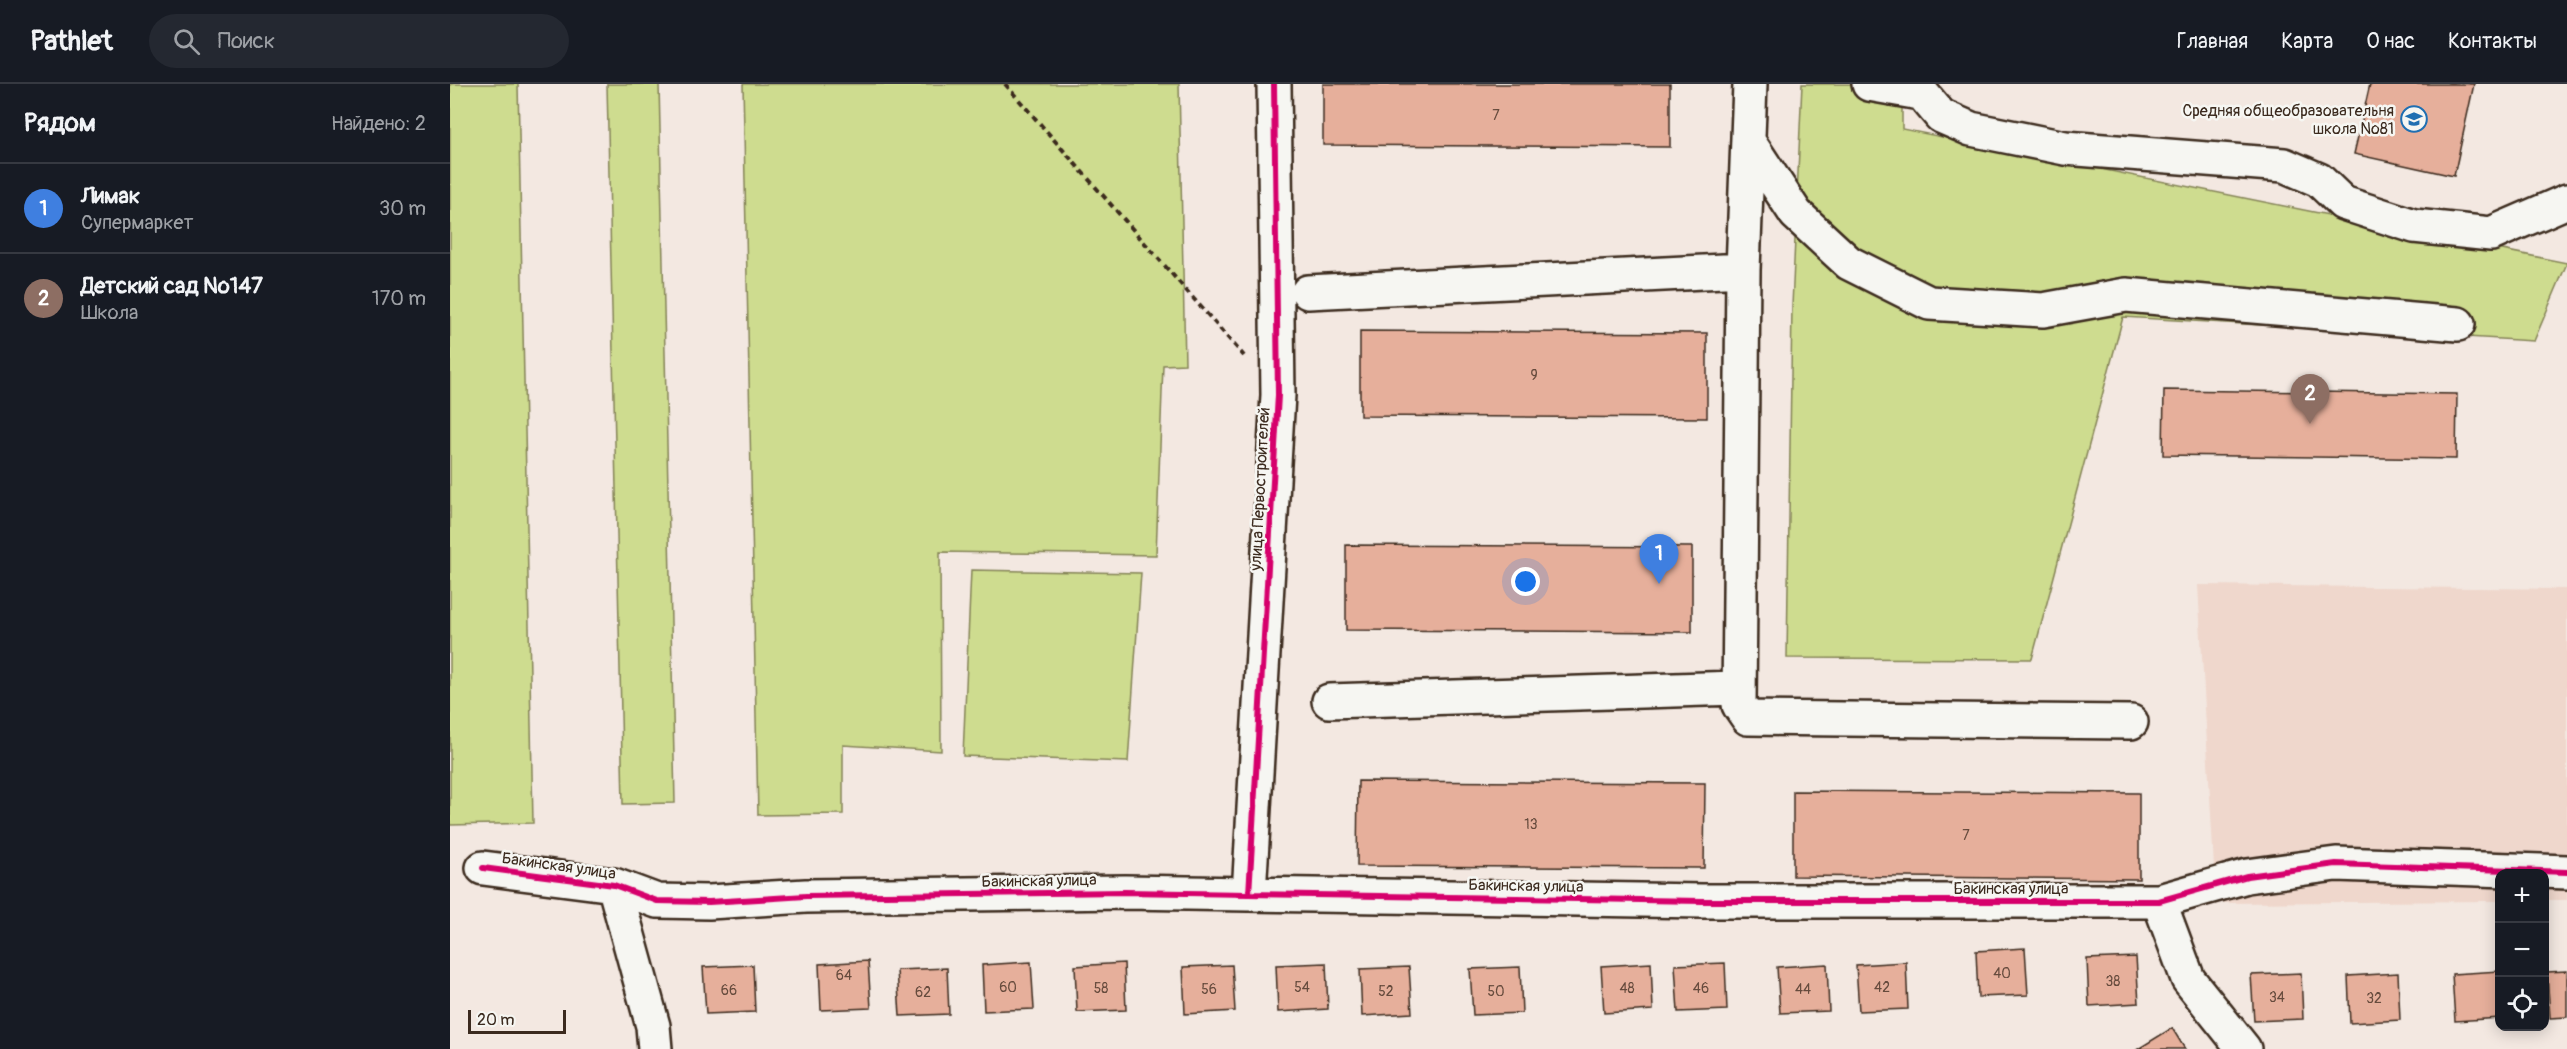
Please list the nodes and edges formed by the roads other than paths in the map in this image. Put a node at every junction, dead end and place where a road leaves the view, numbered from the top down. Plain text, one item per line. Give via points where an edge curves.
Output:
1 (1274, 84) edge
2 (1750, 84) edge
3 (1869, 84) edge
4 (1917, 89) edge
5 (1748, 141) junction
6 (2567, 201) edge
7 (1743, 270) junction
8 (1308, 292) dead end
9 (2458, 324) dead end
10 (1737, 688) junction
11 (1329, 701) dead end
12 (2131, 722) dead end
13 (483, 868) dead end
14 (2567, 872) edge
15 (614, 885) junction
16 (1249, 894) junction
17 (2159, 901) junction
18 (655, 1049) edge
19 (2244, 1049) edge

1 - 16 street, улица Первостроителей via 1278,395
2 - 5 street
3 - 4 street
4 - 6 street via 1941,116 1971,129 2065,148 2284,165 2319,180 2343,203 2414,226 2491,234
5 - 7 street
5 - 9 street via 1796,214 1849,263 1929,303 2043,310 2126,295
7 - 8 street
7 - 10 street
10 - 11 street
10 - 12 street via 1738,705 1748,718
13 - 15 street, Бакинская улица
14 - 17 street, Бакинская улица via 2336,864 2247,876
15 - 16 street, Бакинская улица via 667,902 806,896
15 - 18 street
16 - 17 street, Бакинская улица via 1702,902
17 - 19 street via 2188,979

